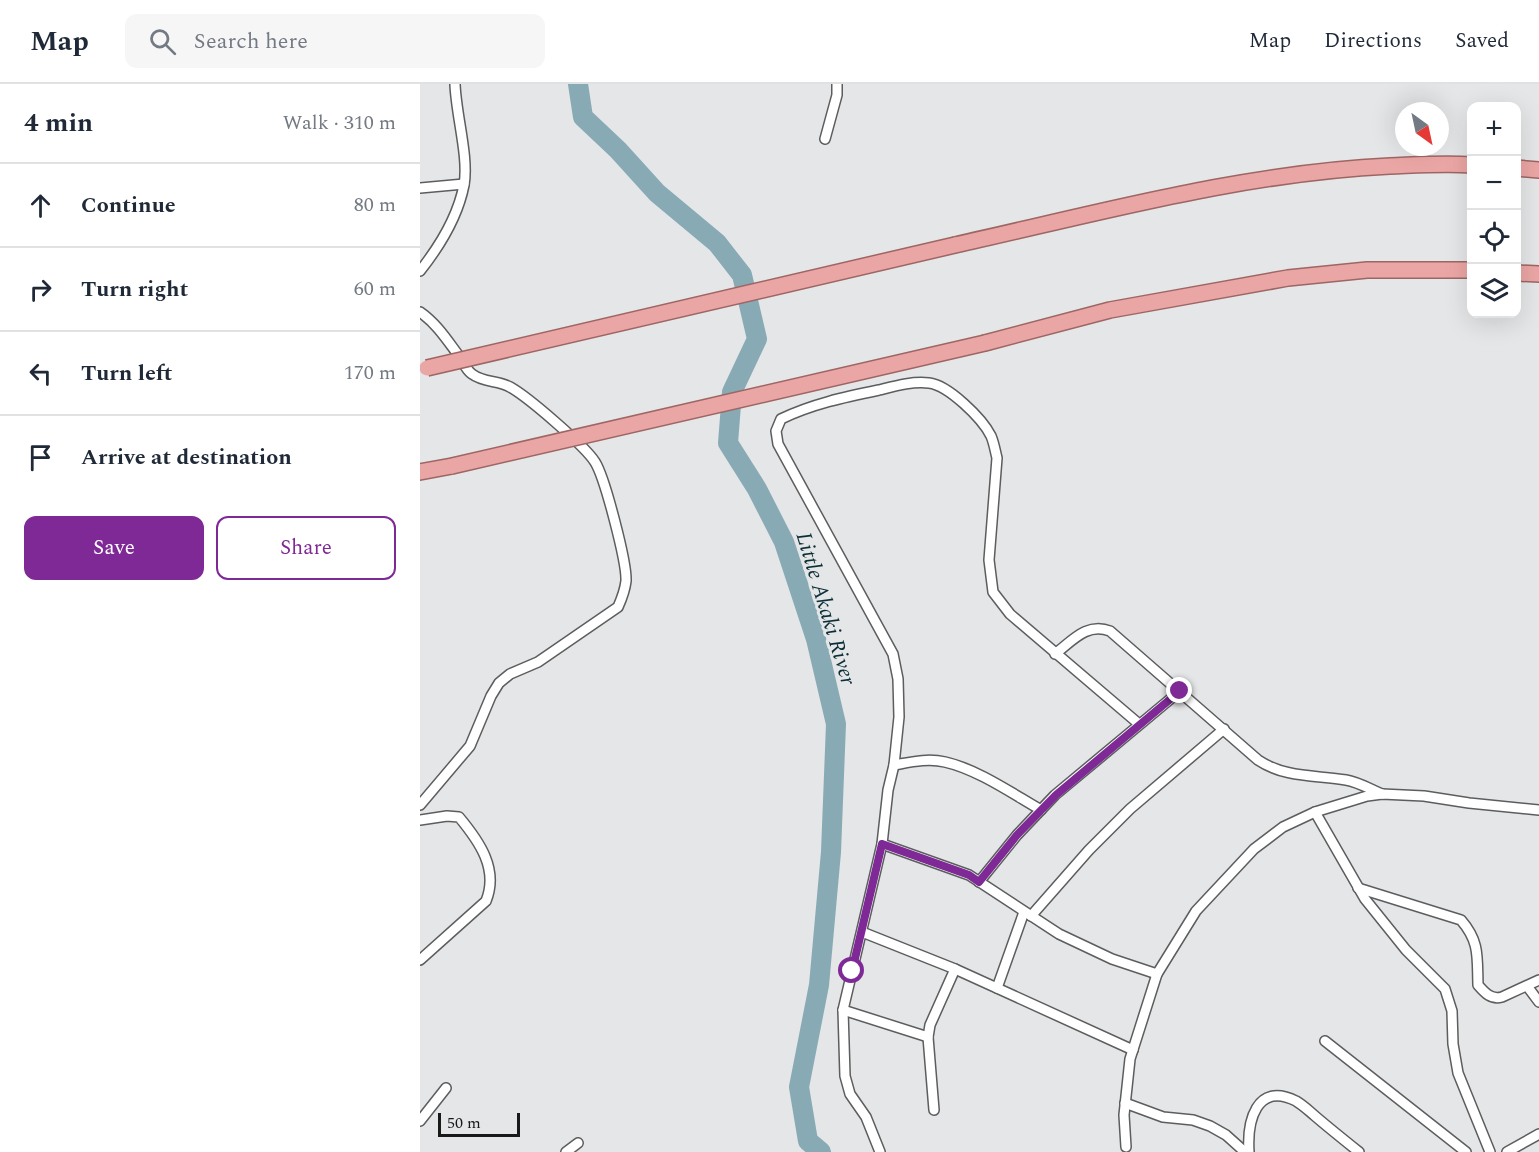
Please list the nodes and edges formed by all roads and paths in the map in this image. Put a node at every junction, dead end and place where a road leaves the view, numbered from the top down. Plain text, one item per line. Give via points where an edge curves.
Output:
1 (455, 84) edge
2 (837, 84) edge
3 (825, 139) dead end
4 (1467, 165) edge
5 (1521, 168) edge
6 (1539, 170) edge
7 (464, 184) junction
8 (420, 188) edge
9 (1467, 270) edge
10 (420, 272) edge
11 (1521, 273) edge
12 (1539, 274) edge
13 (420, 312) edge
14 (423, 368) edge
15 (420, 472) edge
16 (1055, 654) junction
17 (1180, 691) junction
18 (1139, 724) junction
19 (1224, 729) junction
20 (894, 765) junction
21 (1382, 794) junction
22 (420, 805) edge
23 (1041, 810) junction
24 (1539, 810) edge
25 (1315, 812) junction
26 (420, 820) edge
27 (882, 844) junction
28 (979, 882) junction
29 (1358, 888) junction
30 (1027, 914) junction
31 (861, 932) junction
32 (420, 960) edge
33 (955, 969) junction
34 (1157, 974) junction
35 (1539, 980) edge
36 (1527, 986) junction
37 (997, 988) junction
38 (1539, 1002) edge
39 (843, 1010) junction
40 (928, 1037) junction
41 (1325, 1041) dead end
42 (1133, 1050) junction
43 (446, 1088) dead end
44 (1125, 1103) junction
45 (934, 1110) dead end
46 (420, 1121) edge
47 (1539, 1134) edge
48 (578, 1143) dead end
49 (1126, 1147) dead end
50 (566, 1152) edge
51 (880, 1152) edge
52 (1246, 1152) edge
53 (1358, 1152) edge
54 (1466, 1152) edge
55 (1490, 1152) edge
56 (1507, 1152) edge

1 - 7 street
2 - 3 street
4 - 14 highway, bridge via 1333,169 1208,188
5 - 6 highway
7 - 8 street
7 - 10 street via 453,219
9 - 15 highway, bridge via 1367,270 1288,278 1110,310 985,343
11 - 12 highway
13 - 22 street via 434,322 470,372 481,380 499,381 512,388 595,462 621,546 626,578 618,607 538,662 499,683 470,746
16 - 17 street via 1080,634 1099,627 1125,642
16 - 18 street
16 - 20 street via 1010,614 993,592 989,560 997,458 994,444 990,433 947,389 914,382 826,401 781,418 776,431 778,444 893,654 899,717
17 - 18 street
17 - 19 street
18 - 23 street
19 - 21 street via 1272,769 1290,775 1349,780
19 - 30 street via 1130,809
20 - 23 street via 925,760 945,762 975,773
20 - 27 street
21 - 24 street
21 - 25 street
23 - 28 street
25 - 29 street
25 - 34 street via 1283,827 1254,849 1196,911
26 - 32 street via 459,817 475,836 492,877 486,901
27 - 28 street
27 - 31 street
28 - 30 street
29 - 36 street via 1461,920 1476,942 1478,985 1488,996 1497,998
29 - 55 street via 1406,950 1445,989 1452,1011 1458,1073
30 - 34 street via 1112,959
30 - 37 street
31 - 33 street
31 - 39 street
33 - 37 street
33 - 40 street
34 - 42 street
35 - 36 street
36 - 38 street
37 - 42 street
39 - 40 street
39 - 51 street via 844,1076
40 - 45 street
41 - 54 street
42 - 44 street
43 - 46 street
44 - 49 street
44 - 52 street via 1163,1117 1210,1126
47 - 56 street
48 - 50 street
52 - 53 street via 1254,1110 1264,1100 1284,1097 1297,1102

